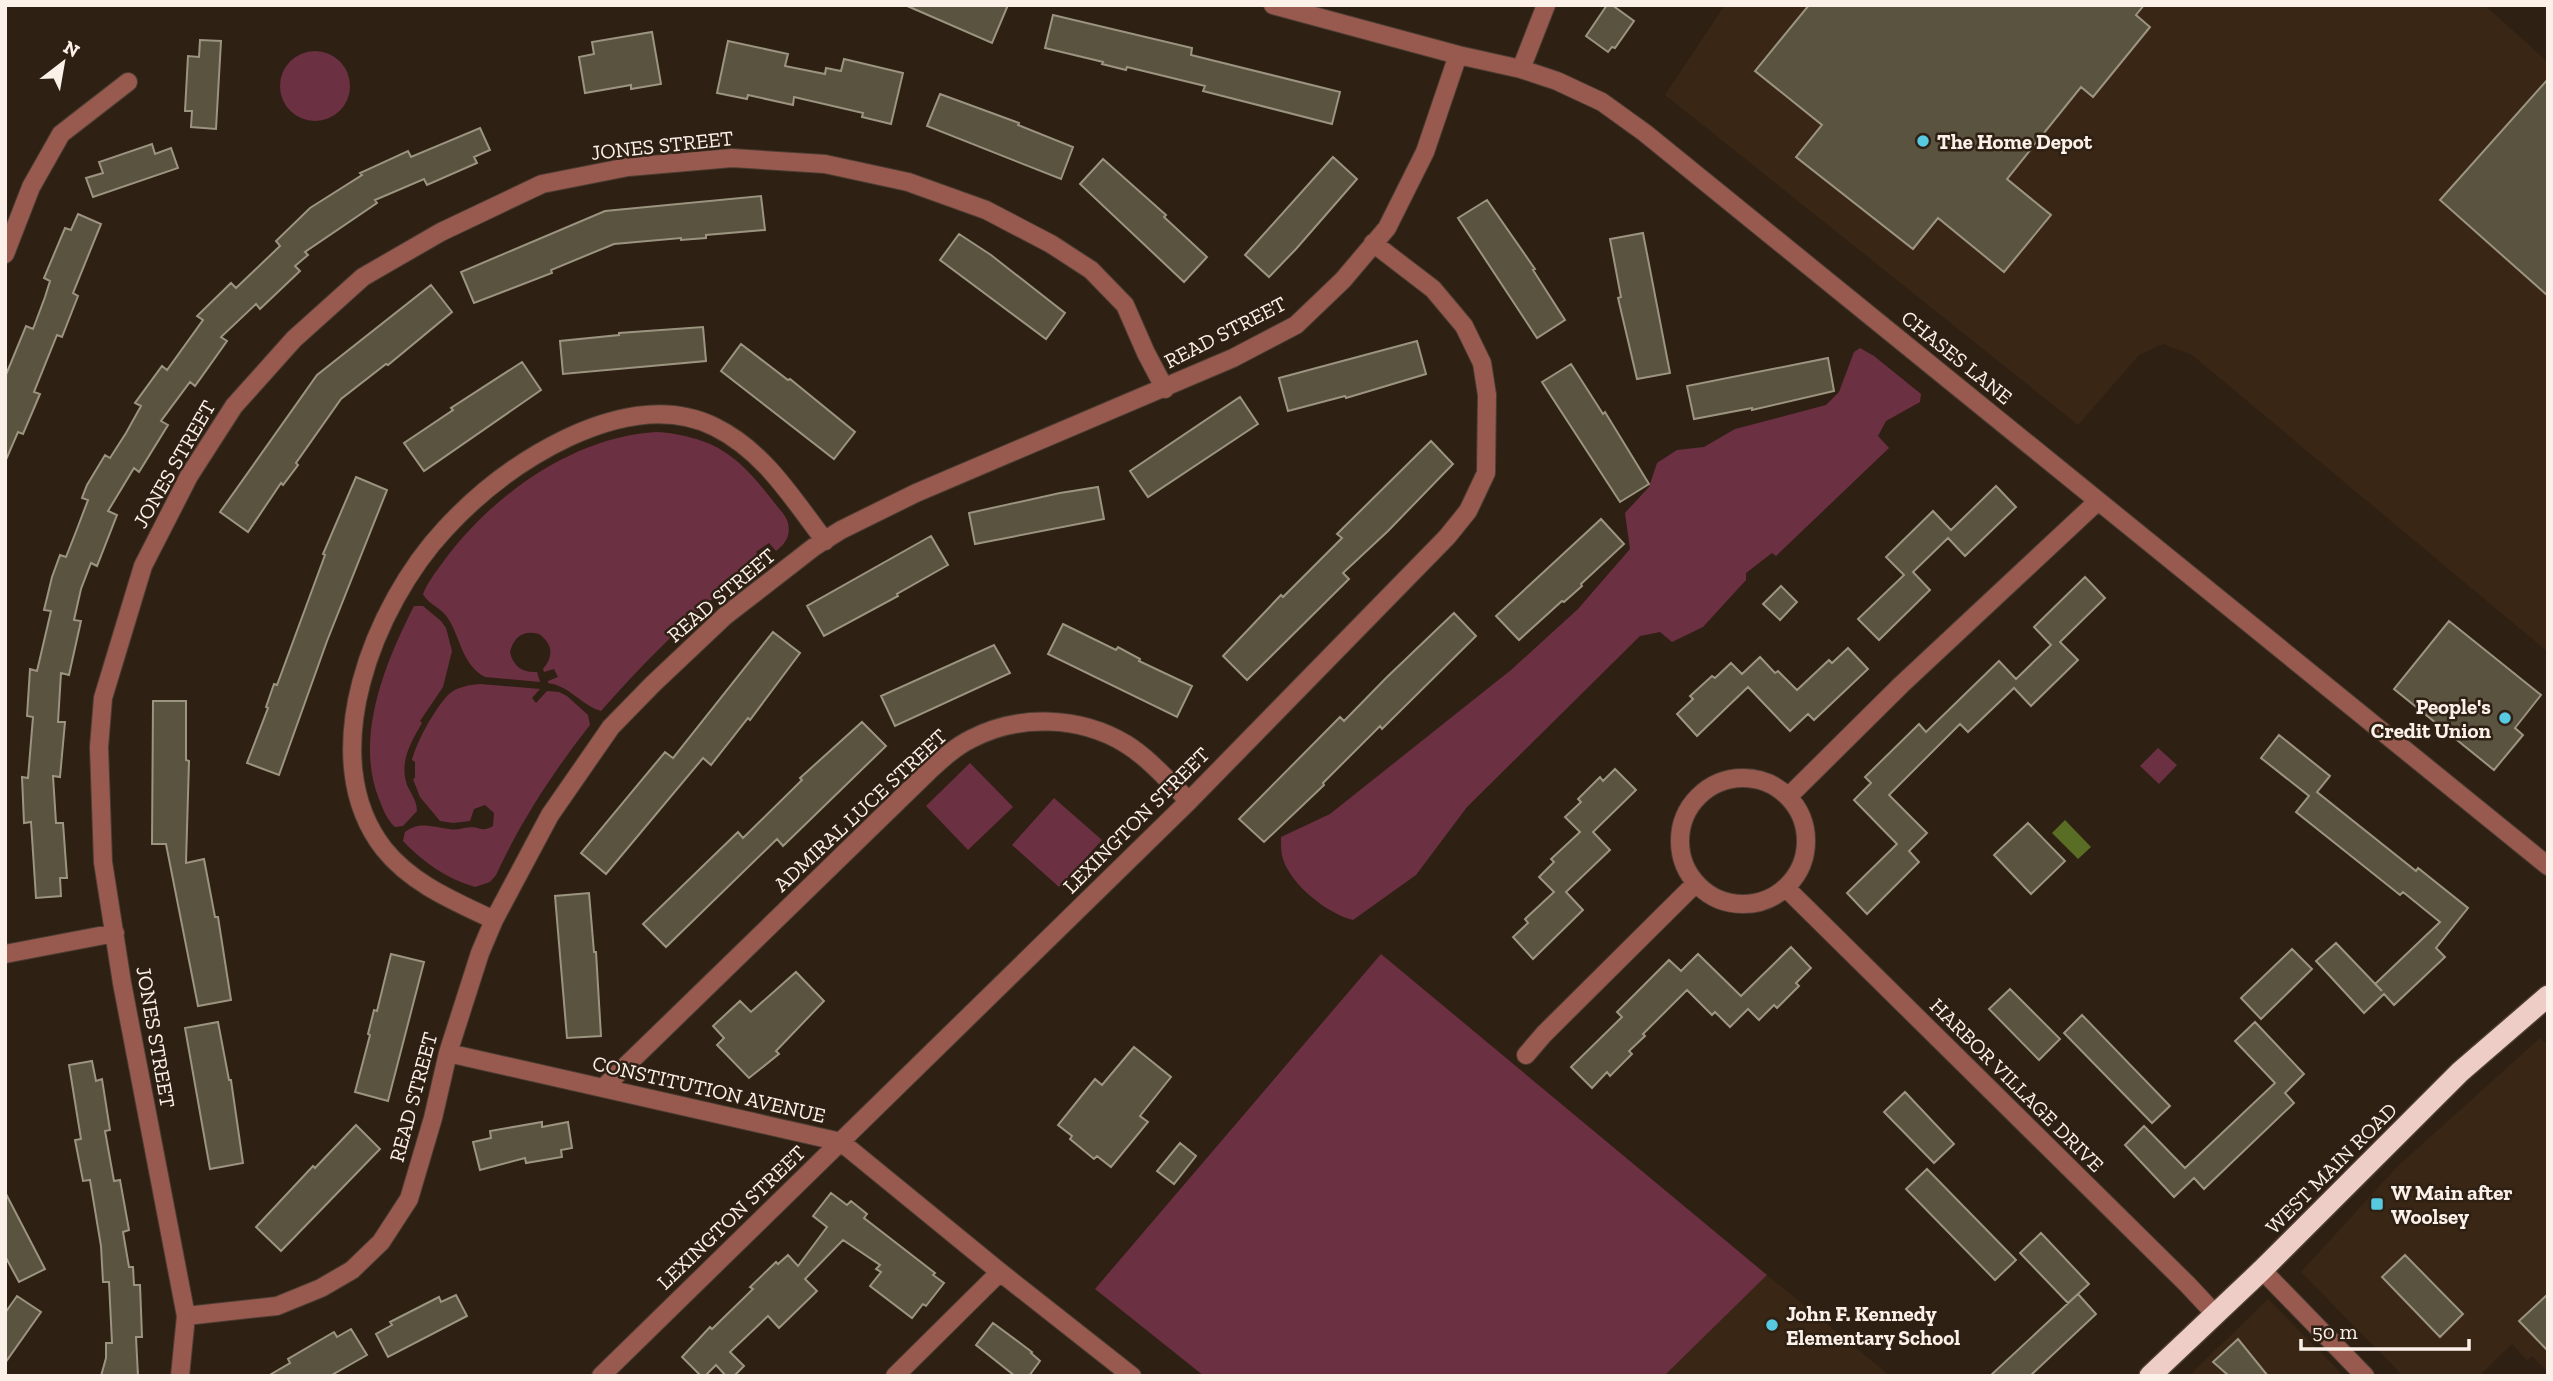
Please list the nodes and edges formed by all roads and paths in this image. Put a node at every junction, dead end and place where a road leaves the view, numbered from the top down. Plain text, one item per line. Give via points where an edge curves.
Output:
1 (1273, 5) edge
2 (1546, 5) edge
3 (1458, 55) junction
4 (1521, 69) junction
5 (128, 82) dead end
6 (1373, 243) junction
7 (5, 254) edge
8 (1165, 389) junction
9 (2098, 501) junction
10 (825, 541) junction
11 (1788, 797) junction
12 (1189, 801) junction
13 (2548, 866) edge
14 (1695, 884) junction
15 (1786, 888) junction
16 (494, 920) junction
17 (115, 933) junction
18 (5, 954) edge
19 (2548, 996) edge
20 (448, 1053) junction
21 (1526, 1055) dead end
22 (603, 1088) junction
23 (841, 1142) junction
24 (2262, 1270) junction
25 (1000, 1272) junction
26 (2215, 1314) junction
27 (186, 1316) junction
28 (180, 1376) edge
29 (601, 1376) edge
30 (895, 1376) edge
31 (1132, 1376) edge
32 (2150, 1376) edge
33 (2365, 1376) edge

1 - 3 street, CHASES LANE
2 - 4 street
3 - 4 street, CHASES LANE
3 - 6 street, READ STREET via 1425,152 1387,228
4 - 9 street, CHASES LANE via 1602,102 1645,134
5 - 7 street via 61,134 31,187
6 - 8 street, READ STREET via 1296,325
6 - 12 street, LEXINGTON STREET via 1433,289 1464,326 1482,363 1487,395 1486,473 1471,505 1447,537
8 - 10 street, READ STREET via 916,493
8 - 17 street, JONES STREET via 1125,304 1091,270 986,210 908,182 825,164 732,158 628,167 542,184 441,232 363,277 294,339 251,387 189,476 142,566 103,698 100,735 103,862
9 - 11 street
9 - 13 street, CHASES LANE
10 - 16 street, READ STREET via 725,616 611,727 550,815
10 - 16 street via 778,478 753,453 715,427 663,414 611,420 538,452 473,501 443,531 418,563 382,626 355,713 352,771 366,820 396,862 445,897
11 - 14 street via 1776,787 1749,778 1720,782 1696,797 1681,824 1679,840 1686,871
11 - 15 street via 1803,821 1806,850 1796,877
12 - 22 street, ADMIRAL LUCE STREET via 1127,744 1091,729 1040,721 1016,723 971,739 929,771
12 - 23 street, LEXINGTON STREET
14 - 15 street via 1708,895 1740,905 1772,898
14 - 21 street
15 - 26 street, HARBOR VILLAGE DRIVE
16 - 20 street, READ STREET
17 - 18 street
17 - 27 street, JONES STREET
19 - 24 highway, WEST MAIN ROAD via 2460,1072
20 - 22 street, CONSTITUTION AVENUE
20 - 27 street, READ STREET via 409,1199 381,1242 352,1270 277,1306
22 - 23 street, CONSTITUTION AVENUE
23 - 25 street, CONSTITUTION AVENUE
23 - 29 street, LEXINGTON STREET
24 - 26 highway, WEST MAIN ROAD
24 - 33 street
25 - 30 street
25 - 31 street, CONSTITUTION AVENUE
26 - 32 highway, WEST MAIN ROAD
27 - 28 street, JONES STREET

